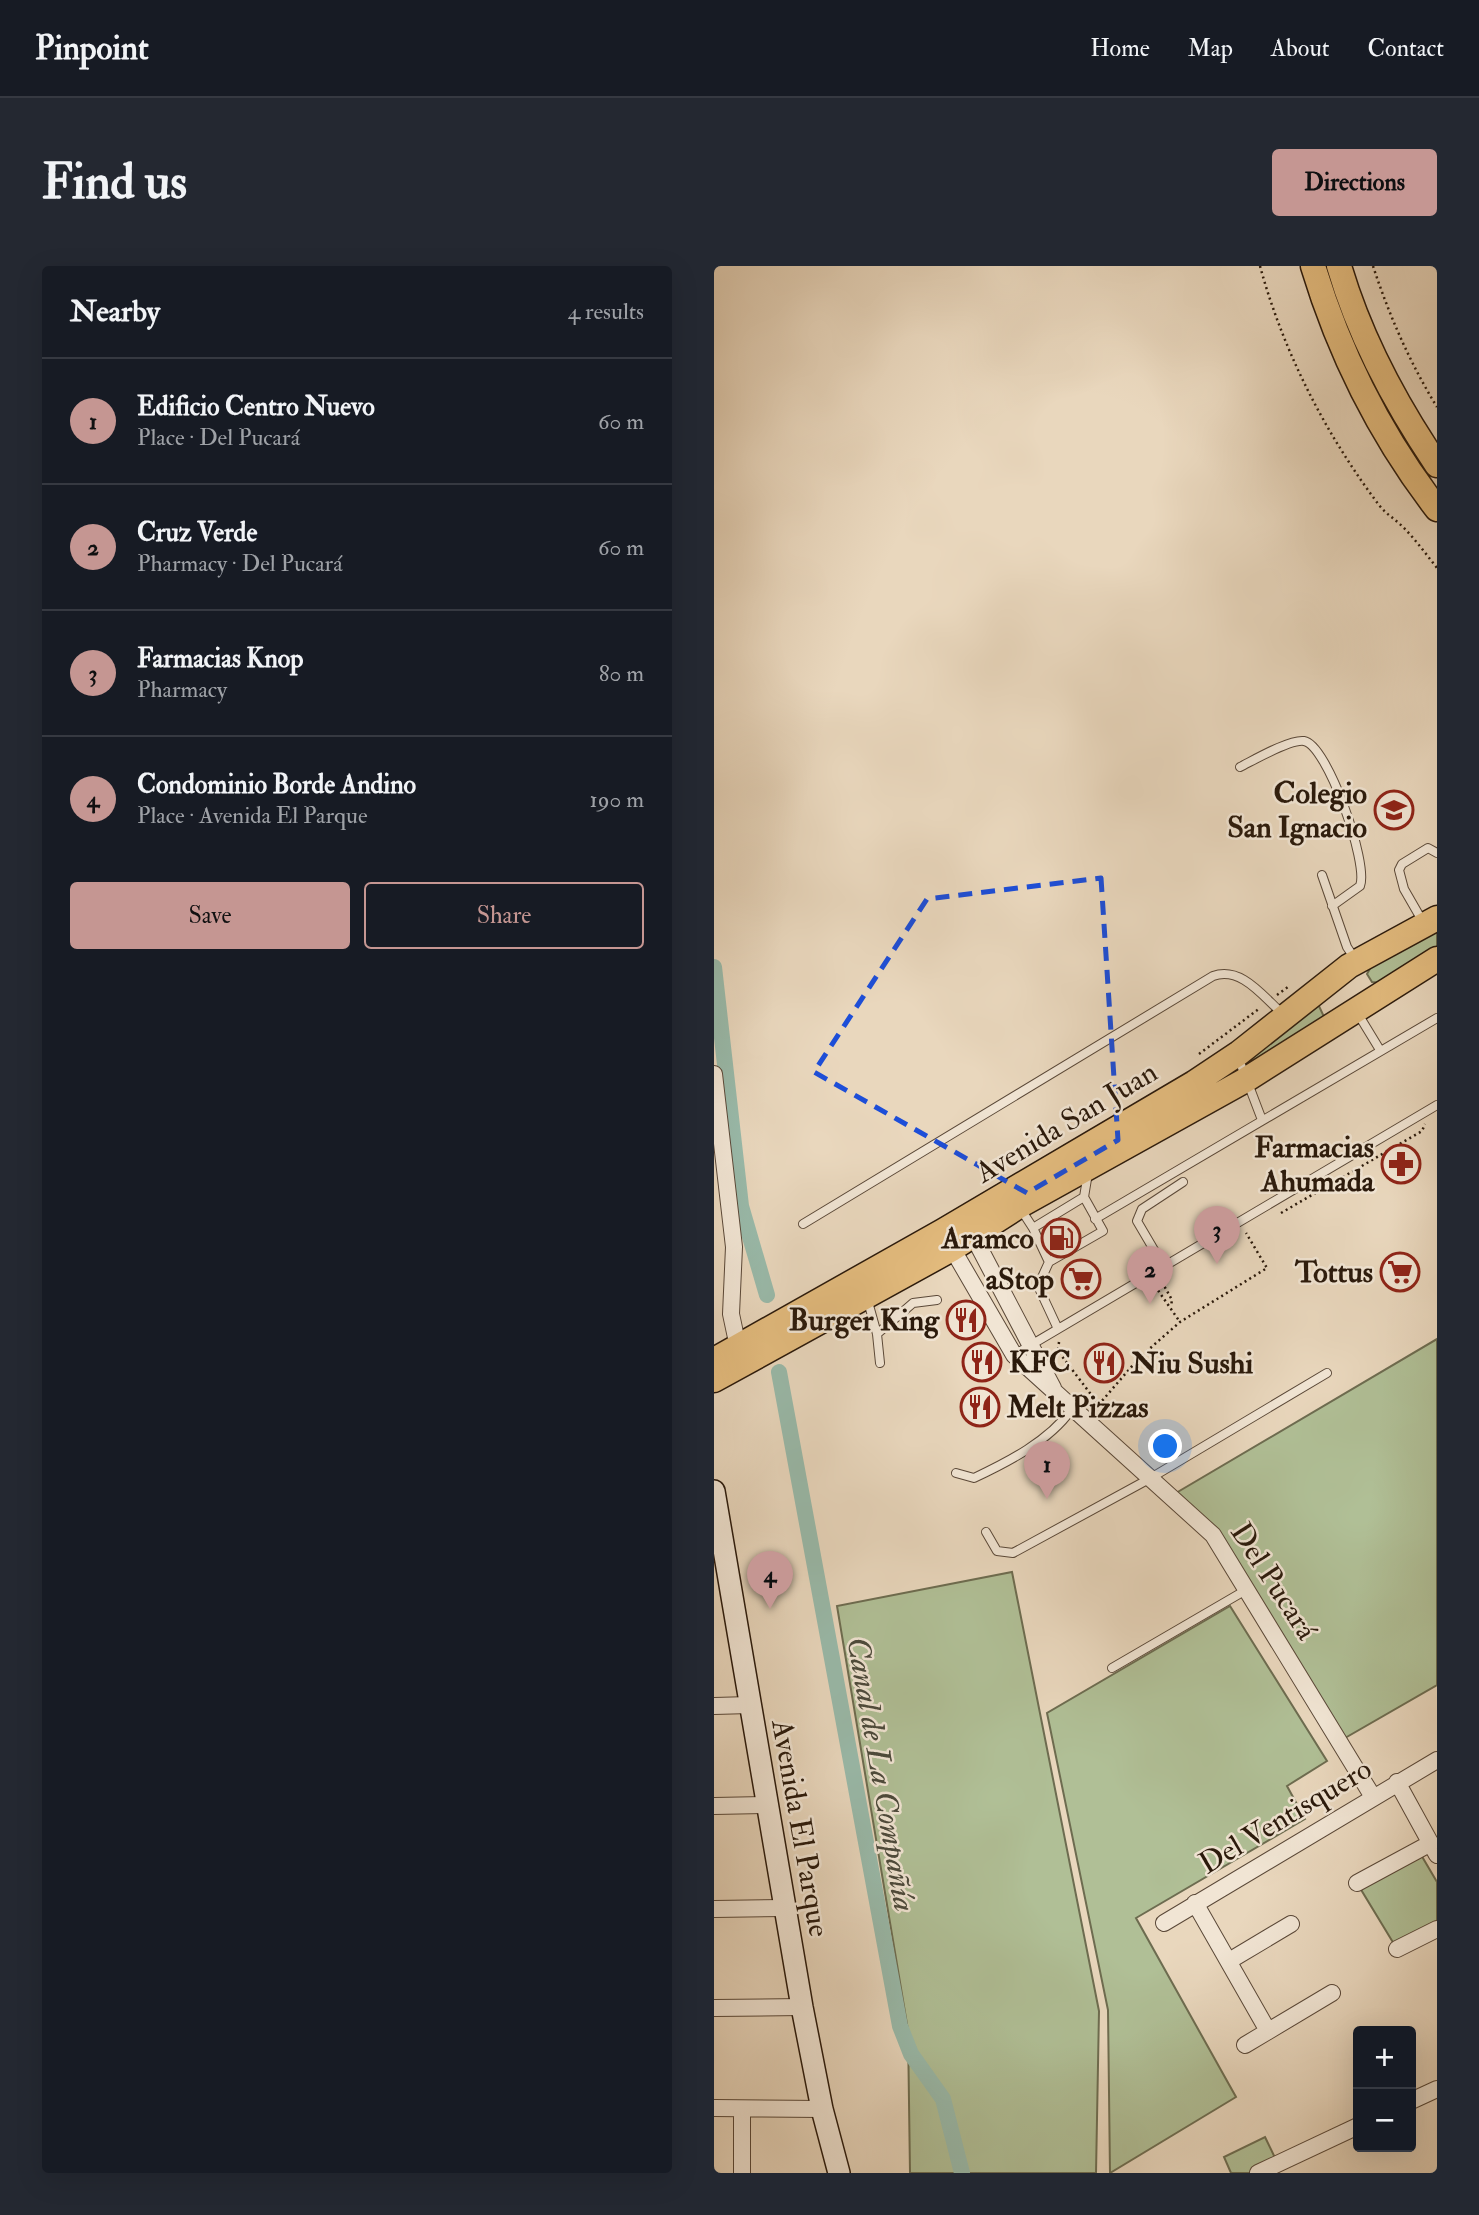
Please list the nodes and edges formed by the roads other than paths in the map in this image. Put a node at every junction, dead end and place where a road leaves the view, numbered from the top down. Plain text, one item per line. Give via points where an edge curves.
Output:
1 (1313, 266) edge
2 (1339, 266) edge
3 (1437, 465) edge
4 (1437, 509) edge
5 (1240, 766) dead end
6 (1437, 853) edge
7 (1322, 875) dead end
8 (1332, 906) junction
9 (1431, 921) edge
10 (1396, 939) junction
11 (1437, 959) edge
12 (1357, 961) junction
13 (1405, 979) junction
14 (1277, 1009) junction
15 (1356, 1010) junction
16 (1437, 1018) edge
17 (1380, 1050) junction
18 (1239, 1053) junction
19 (714, 1074) edge
20 (1244, 1081) junction
21 (1437, 1105) edge
22 (1262, 1119) junction
23 (1090, 1168) junction
24 (720, 1174) edge
25 (1183, 1182) dead end
26 (1084, 1197) junction
27 (1019, 1206) junction
28 (1095, 1219) junction
29 (803, 1224) dead end
30 (1032, 1228) junction
31 (958, 1234) junction
32 (1049, 1262) junction
33 (1164, 1267) junction
34 (866, 1296) junction
35 (937, 1300) dead end
36 (1058, 1329) junction
37 (877, 1334) junction
38 (1032, 1345) junction
39 (738, 1347) junction
40 (1014, 1355) junction
41 (714, 1360) edge
42 (880, 1363) dead end
43 (1327, 1373) dead end
44 (714, 1380) edge
45 (1065, 1405) junction
46 (956, 1473) dead end
47 (1149, 1479) junction
48 (715, 1502) edge
49 (986, 1532) dead end
50 (1249, 1588) junction
51 (1112, 1668) dead end
52 (750, 1705) junction
53 (714, 1706) edge
54 (1437, 1760) edge
55 (1397, 1782) junction
56 (1373, 1797) junction
57 (767, 1805) junction
58 (714, 1806) edge
59 (1434, 1849) edge
60 (1357, 1883) dead end
61 (1195, 1903) junction
62 (785, 1908) junction
63 (714, 1909) edge
64 (1164, 1923) dead end
65 (1291, 1924) dead end
66 (1437, 1929) edge
67 (1397, 1949) dead end
68 (1229, 1961) junction
69 (1332, 1993) dead end
70 (802, 2007) junction
71 (714, 2008) edge
72 (1268, 2031) junction
73 (1245, 2045) dead end
74 (1437, 2089) edge
75 (1416, 2099) edge
76 (714, 2108) edge
77 (742, 2109) junction
78 (822, 2109) junction
79 (1353, 2129) edge
80 (1283, 2168) edge
81 (742, 2173) edge
82 (839, 2173) edge
83 (1258, 2173) edge

1 - 4 main road via 1343,353 1368,404
2 - 3 main road via 1369,350 1404,417
5 - 8 lane via 1297,741 1310,743 1319,751 1346,813 1363,873 1360,886
6 - 9 lane via 1428,849 1399,870 1404,889
7 - 8 lane
8 - 12 lane
9 - 10 main road, Avenida San Juan
10 - 12 main road, Avenida San Juan
10 - 13 main road via 1391,951
11 - 13 main road, Avenida San Juan
12 - 14 main road, Avenida San Juan
13 - 15 main road, Avenida San Juan
14 - 18 main road, Avenida San Juan
14 - 29 lane via 1237,974 1213,975
15 - 17 lane
15 - 20 main road, Avenida San Juan
16 - 17 lane
17 - 22 lane
18 - 20 lane
18 - 31 main road, Avenida San Juan
19 - 24 street
20 - 22 lane
20 - 23 main road, Avenida San Juan
21 - 33 lane
22 - 28 lane
23 - 26 lane
23 - 27 main road, Avenida San Juan
24 - 39 street via 734,1247 731,1314
25 - 33 lane via 1142,1209 1137,1221
26 - 28 lane
26 - 30 lane
27 - 30 lane
27 - 31 main road, Avenida San Juan
28 - 32 lane via 1102,1231
30 - 32 lane
31 - 34 main road, Avenida San Juan
31 - 38 street, Del Pucará
31 - 39 main road, Avenida San Juan
31 - 40 street, Del Pucará
32 - 36 lane via 1038,1286
33 - 36 lane
34 - 37 lane
34 - 44 main road, Avenida San Juan
35 - 37 lane via 913,1303
36 - 38 lane
37 - 42 lane
38 - 40 lane
38 - 45 street, Del Pucará
39 - 41 main road, Avenida San Juan
40 - 45 street, Del Pucará
43 - 47 lane
45 - 46 lane via 1048,1435 974,1478
45 - 47 street, Del Pucará
47 - 49 lane via 1013,1553 997,1551
47 - 50 street, Del Pucará via 1213,1535
48 - 52 street, Avenida El Parque
50 - 51 lane
50 - 56 street, Del Pucará
52 - 53 street
52 - 57 street, Avenida El Parque
54 - 55 street, Del Ventisquero
55 - 56 street, Del Ventisquero
55 - 59 street
56 - 61 street, Del Ventisquero
57 - 58 street
57 - 62 street, Avenida El Parque
59 - 60 street
61 - 64 street, Del Ventisquero
61 - 68 street
62 - 63 street
62 - 70 street, Avenida El Parque
65 - 68 street
66 - 67 street
68 - 72 street
69 - 72 street
70 - 71 street
70 - 78 street, Avenida El Parque
72 - 73 street
74 - 75 street
76 - 77 street
77 - 78 street
77 - 81 street
78 - 82 street, Avenida El Parque
79 - 80 street
80 - 83 street

